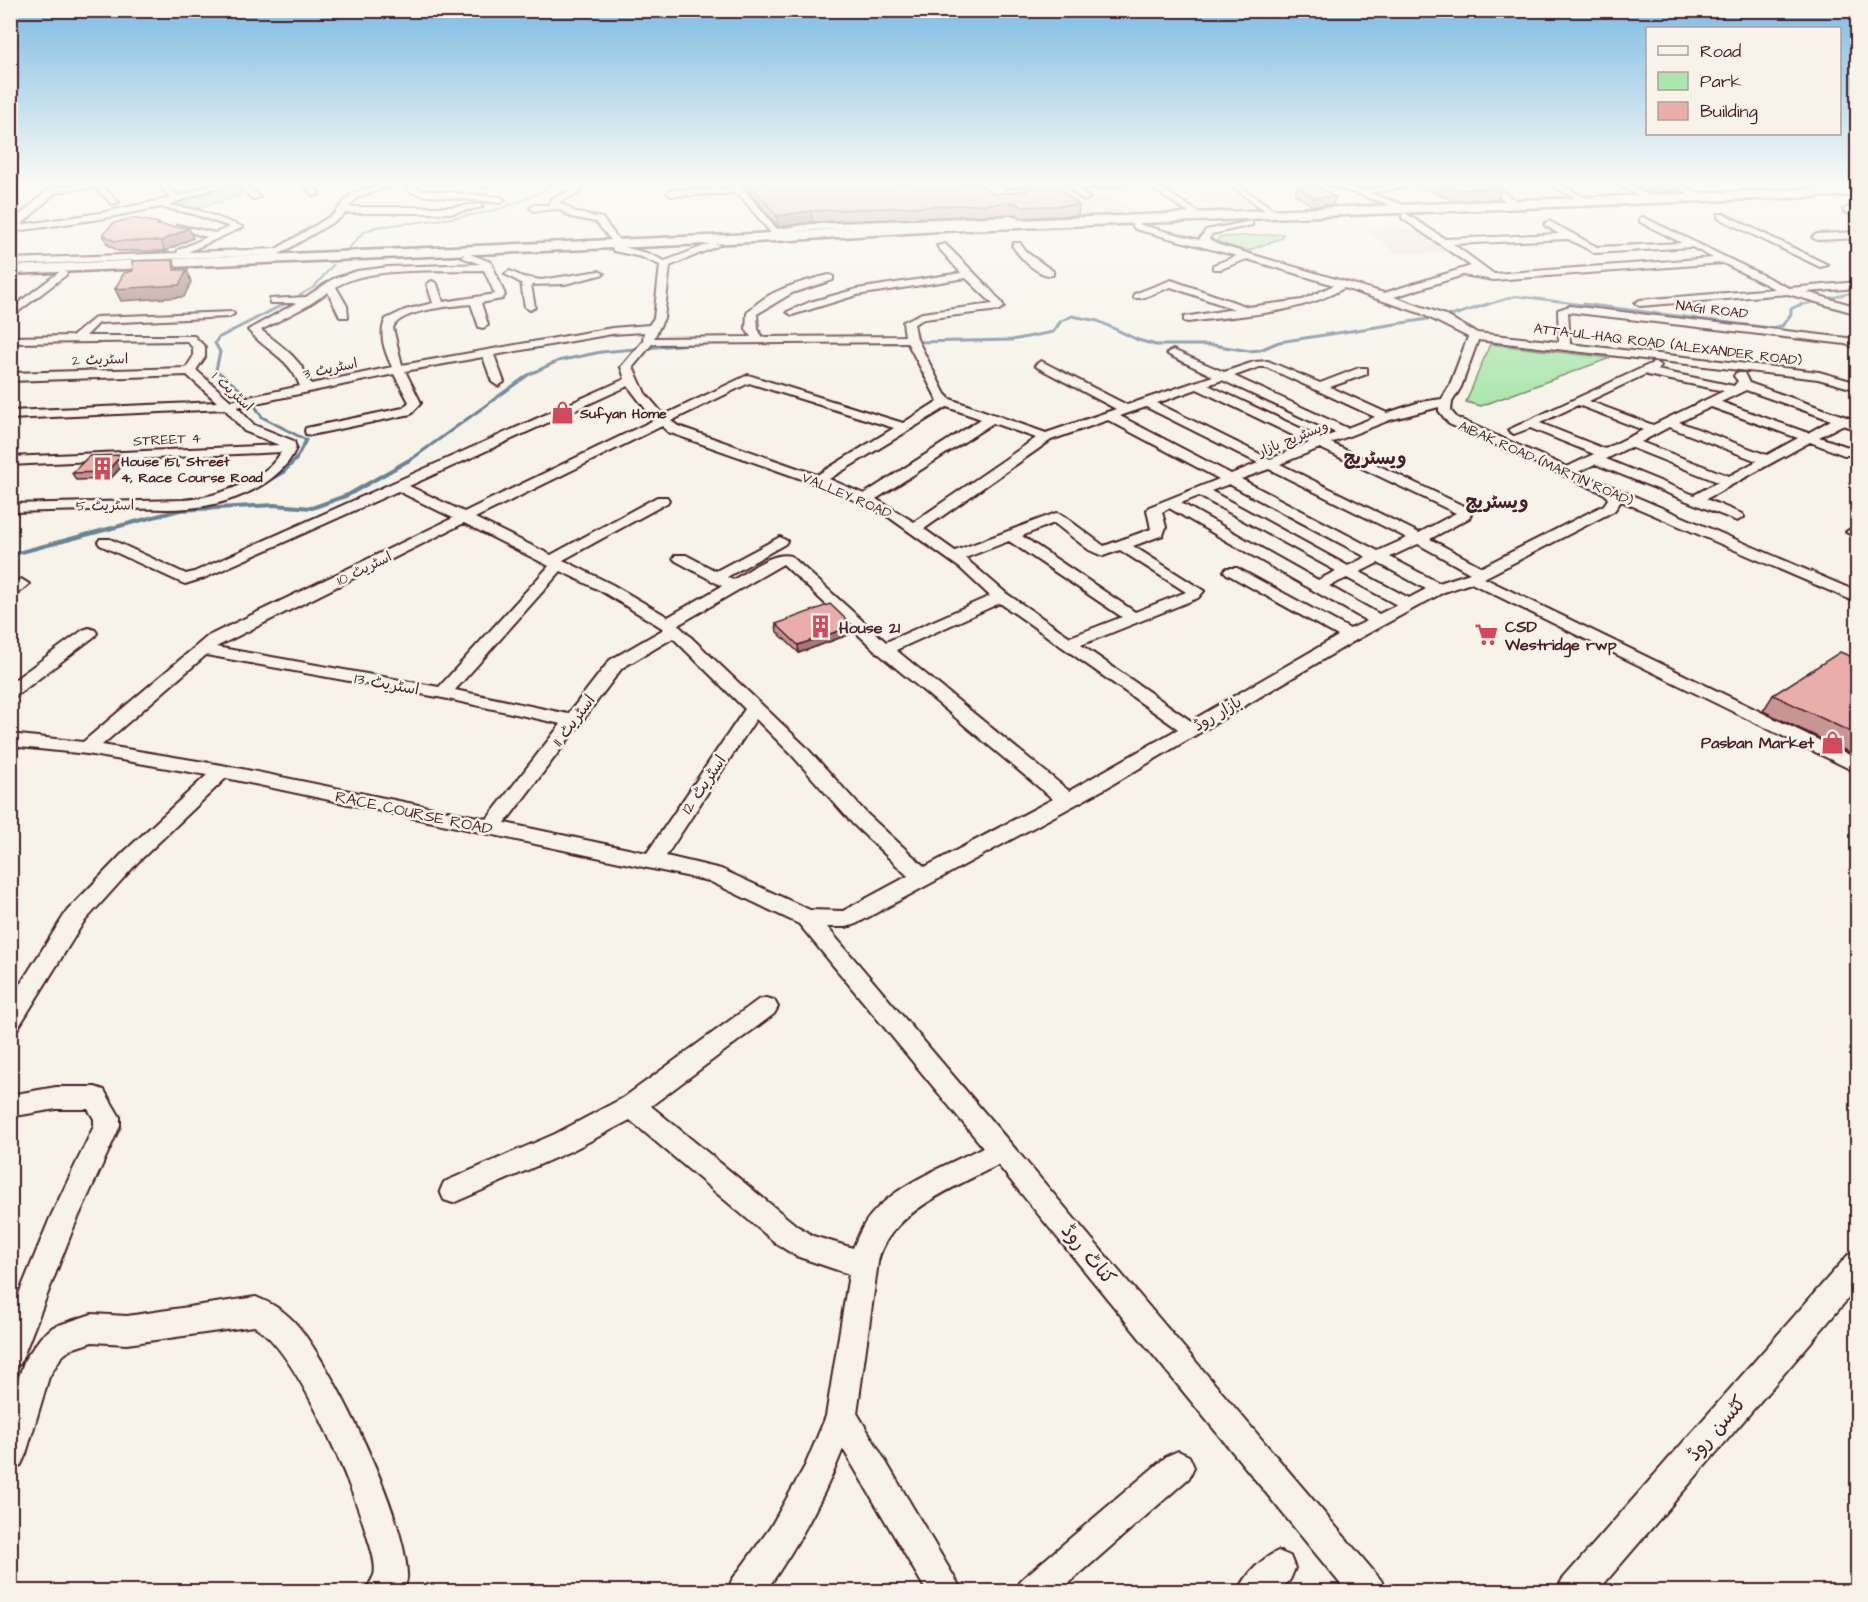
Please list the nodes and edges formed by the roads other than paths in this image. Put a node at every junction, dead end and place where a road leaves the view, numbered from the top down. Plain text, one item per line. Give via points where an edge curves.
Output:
1 (109, 258) edge
2 (256, 258) edge
3 (416, 258) edge
4 (472, 258) edge
5 (650, 258) edge
6 (681, 258) edge
7 (953, 258) edge
8 (1027, 258) edge
9 (1242, 258) edge
10 (1253, 258) edge
11 (1465, 258) edge
12 (1721, 258) edge
13 (1808, 258) edge
14 (1725, 260) junction
15 (227, 261) junction
16 (10, 262) edge
17 (665, 264) junction
18 (1823, 265) dead end
19 (488, 267) junction
20 (1217, 267) dead end
21 (1478, 267) junction
22 (10, 268) edge
23 (65, 270) junction
24 (1462, 272) junction
25 (1049, 273) dead end
26 (599, 274) dead end
27 (10, 275) edge
28 (968, 275) junction
29 (1494, 277) junction
30 (829, 278) dead end
31 (494, 280) junction
32 (526, 283) junction
33 (432, 284) dead end
34 (1342, 285) junction
35 (1857, 285) edge
36 (330, 286) junction
37 (1786, 290) junction
38 (1138, 297) dead end
39 (1383, 297) junction
40 (309, 300) junction
41 (274, 301) dead end
42 (475, 301) junction
43 (1640, 303) dead end
44 (439, 306) junction
45 (530, 307) dead end
46 (1247, 311) junction
47 (1857, 311) edge
48 (792, 312) dead end
49 (229, 314) dead end
50 (10, 315) edge
51 (344, 315) dead end
52 (1188, 319) dead end
53 (483, 325) dead end
54 (653, 328) junction
55 (1474, 336) junction
56 (76, 339) junction
57 (10, 340) edge
58 (758, 340) junction
59 (912, 341) junction
60 (646, 345) junction
61 (1857, 345) edge
62 (1565, 347) junction
63 (1173, 353) dead end
64 (488, 354) junction
65 (1041, 365) dead end
66 (399, 369) junction
67 (190, 371) junction
68 (1363, 371) dead end
69 (1224, 375) junction
70 (10, 377) edge
71 (630, 381) junction
72 (498, 382) dead end
73 (1740, 384) junction
74 (1198, 385) junction
75 (1320, 387) junction
76 (1857, 387) edge
77 (307, 389) junction
78 (946, 402) junction
79 (1146, 402) junction
80 (1446, 402) junction
81 (1578, 402) junction
82 (1711, 403) junction
83 (228, 405) junction
84 (1126, 409) junction
85 (10, 415) edge
86 (1109, 415) junction
87 (1386, 417) junction
88 (991, 418) junction
89 (1841, 420) junction
90 (663, 422) junction
91 (1530, 423) junction
92 (1669, 423) junction
93 (1857, 426) edge
94 (904, 427) junction
95 (1514, 430) dead end
96 (1654, 430) junction
97 (310, 431) dead end
98 (1347, 433) junction
99 (1046, 437) junction
100 (1808, 437) junction
101 (1630, 442) junction
102 (1322, 443) junction
103 (289, 448) junction
104 (1849, 452) dead end
105 (1600, 457) junction
106 (1767, 460) junction
107 (10, 461) edge
108 (1269, 464) junction
109 (1568, 472) junction
110 (1231, 479) junction
111 (818, 480) junction
112 (1729, 481) junction
113 (397, 485) junction
114 (1200, 491) junction
115 (1611, 492) junction
116 (662, 500) dead end
117 (865, 500) junction
118 (1695, 500) junction
119 (1170, 503) junction
120 (10, 508) edge
121 (1737, 517) dead end
122 (466, 518) junction
123 (915, 528) junction
124 (1857, 528) edge
125 (1857, 534) edge
126 (1011, 535) junction
127 (1418, 538) junction
128 (780, 541) dead end
129 (105, 542) dead end
130 (1122, 545) junction
131 (954, 557) junction
132 (1377, 557) junction
133 (681, 558) dead end
134 (555, 562) junction
135 (1232, 571) dead end
136 (1347, 571) junction
137 (1477, 576) junction
138 (716, 577) junction
139 (1317, 586) junction
140 (735, 587) junction
141 (1438, 589) junction
142 (1001, 597) junction
143 (1857, 598) edge
144 (1409, 605) junction
145 (1134, 618) junction
146 (1379, 621) junction
147 (670, 628) junction
148 (89, 633) dead end
149 (1350, 636) junction
150 (1068, 644) junction
151 (201, 649) junction
152 (884, 649) junction
153 (10, 692) edge
154 (443, 693) junction
155 (755, 707) junction
156 (573, 721) junction
157 (1190, 729) junction
158 (10, 740) edge
159 (87, 748) junction
160 (1857, 767) edge
161 (222, 771) junction
162 (1067, 800) junction
163 (491, 828) junction
164 (652, 861) junction
165 (924, 878) junction
166 (807, 918) junction
167 (765, 1007) dead end
168 (10, 1021) edge
169 (10, 1106) edge
170 (632, 1106) junction
171 (1002, 1150) junction
172 (453, 1191) dead end
173 (863, 1264) junction
174 (1857, 1265) edge
175 (10, 1354) edge
176 (841, 1416) junction
177 (10, 1454) edge
178 (1178, 1467) dead end
179 (1278, 1568) dead end
180 (382, 1592) edge
181 (744, 1592) edge
182 (946, 1592) edge
183 (1033, 1592) edge
184 (1255, 1592) edge
185 (1369, 1592) edge
186 (1574, 1592) edge

1 - 16 street
2 - 15 highway
3 - 23 highway
4 - 19 street
5 - 17 street
6 - 17 street
7 - 28 street
8 - 25 street
9 - 20 street
10 - 34 street
11 - 21 street
12 - 14 street
13 - 18 street
14 - 29 street
14 - 37 street
15 - 22 highway
15 - 23 highway
17 - 54 street via 659,318
19 - 31 street
19 - 36 street via 388,270 357,274
21 - 24 street
21 - 29 street
22 - 23 highway
23 - 27 highway
23 - 50 street
24 - 29 street
24 - 39 street
26 - 32 street
28 - 48 street via 855,291
28 - 59 street via 999,307 922,316 908,322
30 - 58 street via 784,292 759,306 752,313 752,329
31 - 32 street via 513,276
31 - 42 street via 500,295
32 - 45 street
33 - 44 street
34 - 39 street
34 - 46 street via 1303,303
35 - 37 street
36 - 40 street
36 - 51 street
37 - 43 street
37 - 47 street
38 - 46 street via 1171,283
39 - 55 street via 1431,313
40 - 41 street
40 - 77 street via 254,331 289,358
42 - 44 street
42 - 53 street
44 - 66 street via 400,314 390,321 391,346
46 - 52 street
49 - 56 street via 96,320
54 - 60 street
54 - 64 street, اسٹریٹ 3
55 - 62 street, ATTA-UL-HAQ ROAD (ALEXANDER ROAD)
55 - 80 street, AIBAK ROAD (MARTIN ROAD)
56 - 57 street, اسٹریٹ 1
56 - 67 street, اسٹریٹ 1 via 190,338 200,347
58 - 59 street
58 - 60 street
59 - 78 street
60 - 71 street via 627,367
61 - 62 street, NAGI ROAD via 1570,309 1563,310
62 - 76 street, ATTA-UL-HAQ ROAD (ALEXANDER ROAD) via 1820,376
63 - 69 street
64 - 66 street, اسٹریٹ 3
64 - 72 street
65 - 84 street
66 - 77 street, اسٹریٹ 3
66 - 97 street via 415,403 406,411
67 - 70 street, اسٹریٹ 2
67 - 83 street, اسٹریٹ 1
68 - 75 street
69 - 74 street
69 - 75 street via 1268,364
69 - 98 street
71 - 90 street, VALLEY ROAD
71 - 113 street
73 - 81 street via 1651,369
73 - 82 street
73 - 89 street
74 - 79 street
74 - 102 street
75 - 87 street
77 - 83 street, اسٹریٹ 3
78 - 88 street
78 - 94 street
79 - 84 street
79 - 108 street
80 - 87 street, ویسٹریج بازار
80 - 109 street, AIBAK ROAD (MARTIN ROAD) via 1445,411 1464,427
81 - 91 street
81 - 96 street
82 - 92 street
82 - 100 street
83 - 85 street, اسٹریٹ 3
83 - 103 street, اسٹریٹ 1 via 249,428 283,440
84 - 86 street
86 - 99 street
86 - 110 street
87 - 98 street, ویسٹریج بازار
88 - 99 street
88 - 117 street
89 - 93 street
89 - 100 street
90 - 94 street, اسٹریٹ 10 via 748,379
90 - 111 street, VALLEY ROAD via 673,429
90 - 122 street, اسٹریٹ 10
91 - 95 street
91 - 105 street
92 - 96 street
92 - 106 street
94 - 111 street
96 - 101 street
98 - 102 street, ویسٹریج بازار
99 - 123 street
100 - 104 street
100 - 106 street
101 - 105 street
101 - 112 street
102 - 108 street, ویسٹریج بازار
102 - 127 street via 1465,512
103 - 107 street, STREET 4
103 - 120 street, اسٹریٹ 5 via 285,460 262,478 199,503
105 - 109 street
105 - 118 street
106 - 112 street
108 - 110 street, ویسٹریج بازار
108 - 127 street
109 - 115 street, AIBAK ROAD (MARTIN ROAD)
110 - 114 street, ویسٹریج بازار
110 - 132 street
111 - 117 street, VALLEY ROAD
112 - 118 street
113 - 122 street
113 - 129 street via 185,579
114 - 119 street, ویسٹریج بازار
114 - 136 street
115 - 137 street, بازار روڈ via 1616,499 1609,508
115 - 143 street, AIBAK ROAD (MARTIN ROAD)
116 - 134 street
117 - 123 street, VALLEY ROAD
118 - 121 street
119 - 130 street, ویسٹریج بازار via 1154,510 1158,532
119 - 139 street
122 - 134 street
122 - 151 street, اسٹریٹ 10
123 - 131 street, VALLEY ROAD
124 - 125 street via 1853,531
126 - 130 street via 1056,517 1102,551
126 - 131 street
126 - 145 street
127 - 132 street
127 - 137 street
128 - 138 street
130 - 145 street via 1196,591
131 - 142 street, VALLEY ROAD
132 - 136 street
132 - 141 street
133 - 138 street
134 - 147 street via 608,588
134 - 154 street
135 - 149 street
136 - 139 street
136 - 144 street
137 - 141 street, بازار روڈ
137 - 160 street
138 - 140 street
139 - 146 street
140 - 147 street, اسٹریٹ 11
140 - 152 street, اسٹریٹ 11 via 786,559
141 - 144 street, بازار روڈ
142 - 150 street, VALLEY ROAD
142 - 152 street
144 - 146 street, بازار روڈ
145 - 150 street
146 - 149 street, بازار روڈ
147 - 155 street
147 - 156 street, اسٹریٹ 11 via 616,664
148 - 153 street
149 - 157 street, بازار روڈ
150 - 157 street, VALLEY ROAD
151 - 154 street, اسٹریٹ 13
151 - 159 street, اسٹریٹ 10
152 - 162 street
154 - 156 street, اسٹریٹ 13
155 - 164 street, اسٹریٹ 12
155 - 165 street via 860,819
156 - 163 street, اسٹریٹ 11
157 - 162 street, بازار روڈ
158 - 159 street, RACE COURSE ROAD
159 - 161 street, RACE COURSE ROAD
161 - 163 street, RACE COURSE ROAD
161 - 168 street via 131,857 75,917
162 - 165 street, بازار روڈ
163 - 164 street, RACE COURSE ROAD
164 - 166 street, RACE COURSE ROAD via 714,874
165 - 166 street, بازار روڈ via 846,919
166 - 171 street, کناٹ روڈ
167 - 170 street
169 - 175 street via 56,1098 95,1098 107,1117
170 - 172 street via 564,1142
170 - 173 street via 787,1235 806,1246
171 - 173 street via 926,1190 882,1222
171 - 185 street, کناٹ روڈ
173 - 176 street
174 - 186 street, کٹسن روڈ
176 - 181 street via 816,1477 782,1540
176 - 182 street
177 - 180 street via 36,1370 63,1337 92,1328 127,1330 256,1311 273,1320 312,1373 364,1478 391,1557 391,1579
178 - 183 street
179 - 184 street

